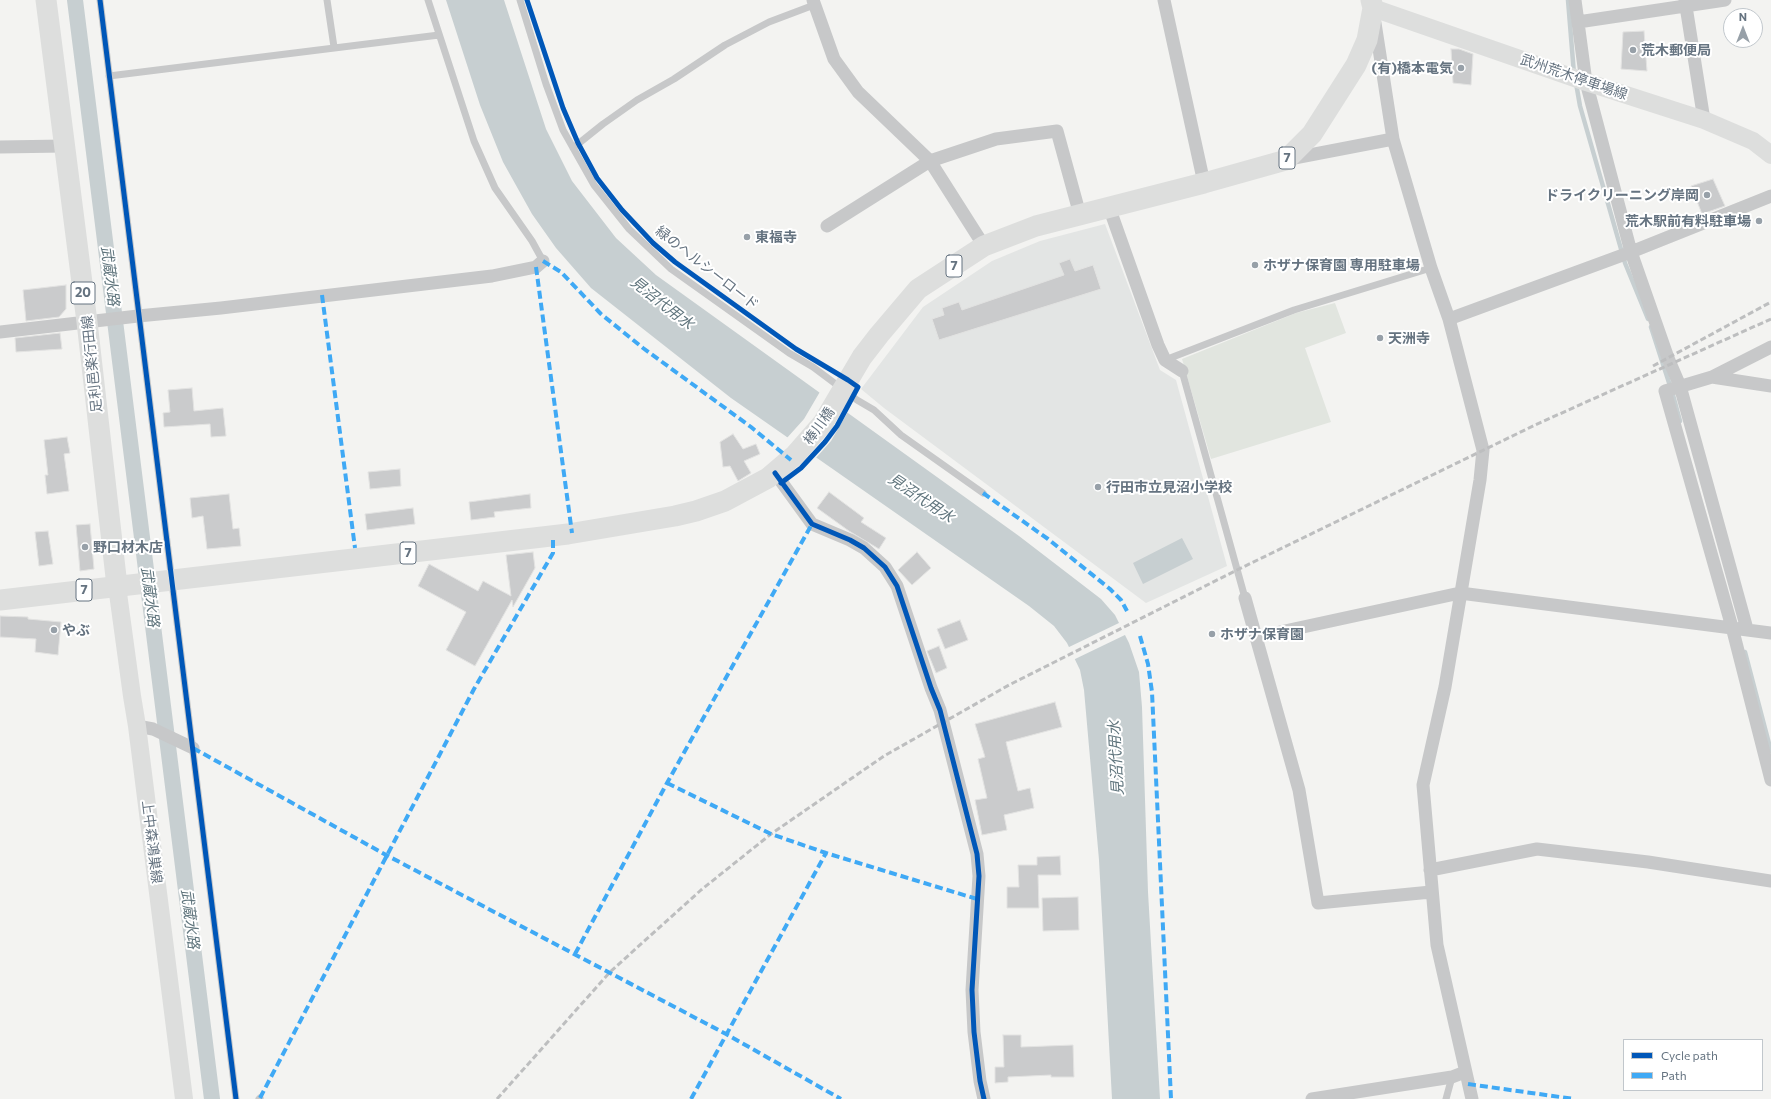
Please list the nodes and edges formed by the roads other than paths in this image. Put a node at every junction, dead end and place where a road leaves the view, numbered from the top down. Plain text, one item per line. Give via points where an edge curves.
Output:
1 (46, 0) edge
2 (100, 0) edge
3 (327, 0) edge
4 (428, 0) edge
5 (520, 0) edge
6 (1164, 0) edge
7 (1575, 0) edge
8 (1725, 0) edge
9 (813, 2) edge
10 (1686, 3) edge
11 (1372, 4) edge
12 (1578, 22) junction
13 (438, 35) junction
14 (334, 47) junction
15 (109, 76) junction
16 (1586, 82) junction
17 (1704, 120) junction
18 (1393, 140) junction
19 (64, 146) junction
20 (0, 147) edge
21 (573, 148) junction
22 (1771, 155) edge
23 (1286, 160) junction
24 (930, 162) junction
25 (1204, 183) junction
26 (1771, 196) edge
27 (1109, 207) junction
28 (1080, 215) junction
29 (827, 226) dead end
30 (984, 246) junction
31 (1631, 252) junction
32 (543, 262) joint
33 (1431, 268) junction
34 (136, 316) junction
35 (1449, 319) junction
36 (93, 321) junction
37 (0, 332) edge
38 (1771, 347) edge
39 (1165, 360) junction
40 (1182, 371) joint
41 (1712, 377) junction
42 (1680, 386) junction
43 (1771, 386) edge
44 (841, 392) junction
45 (775, 473) junction
46 (983, 493) dead end
47 (170, 580) junction
48 (117, 586) junction
49 (1460, 593) junction
50 (1245, 598) joint
51 (0, 600) edge
52 (1732, 627) junction
53 (1747, 629) junction
54 (1771, 633) edge
55 (1257, 637) junction
56 (144, 727) junction
57 (190, 747) junction
58 (1771, 780) edge
59 (1430, 870) junction
60 (1771, 881) edge
61 (1431, 892) junction
62 (1465, 1072) junction
63 (1452, 1077) junction
64 (184, 1099) edge
65 (236, 1099) edge
66 (984, 1099) edge
67 (1312, 1099) edge
68 (1446, 1099) edge
69 (1472, 1099) edge

1 - 19 main road, 足利邑楽行田線 / 20
2 - 15 lane
3 - 14 lane
4 - 13 lane
5 - 21 lane via 554,107
6 - 25 street
7 - 12 street
8 - 10 street
9 - 21 lane via 725,46 637,100
9 - 24 street via 834,59 854,86
10 - 12 street
10 - 17 street
11 - 16 main road, 武州荒木停車場線
11 - 18 street
11 - 23 main road, 7 via 1367,40 1356,65 1312,134
12 - 16 street
13 - 14 lane
13 - 32 lane via 474,141 495,188 532,241
14 - 15 lane
15 - 34 lane
16 - 17 main road, 武州荒木停車場線
16 - 31 street
17 - 22 main road, 武州荒木停車場線 via 1753,141
18 - 23 street
18 - 33 street
19 - 20 street
19 - 36 main road, 足利邑楽行田線 / 20
21 - 44 lane via 602,197 652,253
23 - 25 main road, 7
24 - 28 street via 996,140 1056,131
24 - 29 street
24 - 30 street
25 - 27 main road, 7
26 - 31 street
27 - 28 main road, 7
27 - 39 street
28 - 30 main road, 7 via 1036,226
30 - 44 main road, 7 via 918,289 862,357
31 - 35 street
31 - 42 street
32 - 34 street via 536,267 492,276
33 - 35 street
33 - 39 lane via 1294,310
34 - 36 street
34 - 47 lane
35 - 49 street via 1483,450
36 - 37 street
36 - 48 main road, 足利邑楽行田線 / 20
38 - 41 street
39 - 40 street
40 - 50 lane
41 - 42 street
41 - 43 street
42 - 52 street via 1666,391
42 - 53 street
44 - 45 main road, 棒川橋 / 7 via 823,423 796,455
44 - 46 lane via 874,410 901,435
45 - 47 main road, 7 via 748,491 725,502 675,516 552,536
45 - 66 street via 812,524 864,548 890,574 901,597 930,688 942,715 978,854 972,990 974,1032
47 - 48 main road, 7
47 - 57 lane
48 - 51 main road, 7
48 - 56 main road, 上中森鴻巣線 via 132,696
49 - 52 street
49 - 55 street
49 - 59 street via 1445,687 1423,785
50 - 55 street
52 - 53 street
52 - 58 street
53 - 54 street
55 - 61 street via 1299,790 1318,903
56 - 57 street
56 - 64 main road, 上中森鴻巣線
57 - 65 lane
59 - 60 street via 1538,849 1648,862
59 - 61 street
61 - 62 street via 1437,945
62 - 63 street
62 - 69 street
63 - 67 street
63 - 68 lane

